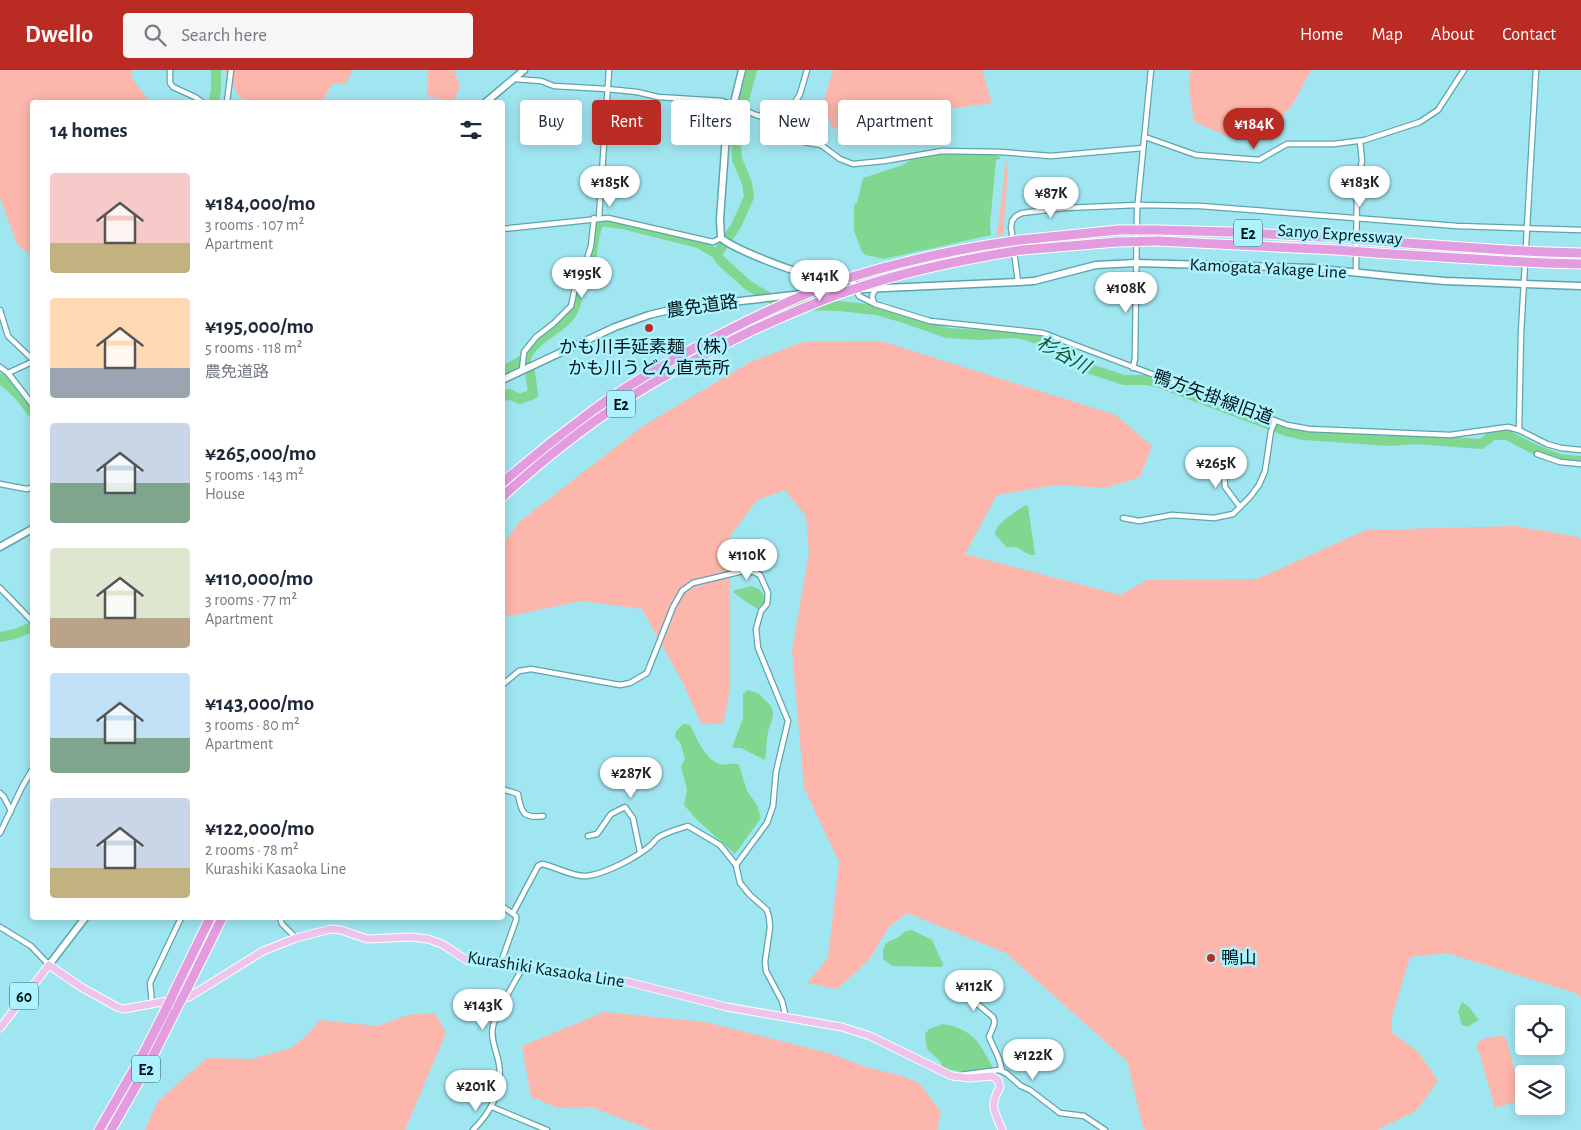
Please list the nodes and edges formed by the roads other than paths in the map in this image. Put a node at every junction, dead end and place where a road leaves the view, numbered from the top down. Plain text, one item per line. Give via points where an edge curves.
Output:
1 (170, 70) edge
2 (231, 70) edge
3 (524, 70) edge
4 (609, 70) edge
5 (742, 70) edge
6 (807, 70) edge
7 (1151, 70) edge
8 (1464, 70) edge
9 (1536, 70) edge
10 (515, 79) junction
11 (607, 89) junction
12 (200, 100) edge
13 (227, 100) edge
14 (489, 100) edge
15 (716, 100) edge
16 (735, 100) edge
17 (796, 100) edge
18 (1145, 137) junction
19 (1360, 141) junction
20 (725, 145) edge
21 (821, 145) edge
22 (1143, 148) junction
23 (1138, 205) junction
24 (597, 218) junction
25 (1356, 218) junction
26 (505, 229) edge
27 (1527, 229) junction
28 (1581, 230) edge
29 (724, 240) junction
30 (1581, 253) edge
31 (1136, 263) junction
32 (1581, 264) edge
33 (1356, 272) junction
34 (805, 274) junction
35 (1018, 282) junction
36 (1524, 284) junction
37 (1581, 286) edge
38 (876, 288) junction
39 (856, 289) junction
40 (803, 294) junction
41 (875, 304) junction
42 (0, 310) edge
43 (30, 359) edge
44 (30, 362) edge
45 (0, 366) edge
46 (525, 368) junction
47 (1133, 368) junction
48 (8, 373) junction
49 (505, 378) edge
50 (30, 401) edge
51 (1274, 422) junction
52 (1519, 430) junction
53 (1581, 450) edge
54 (1538, 454) dead end
55 (1223, 459) dead end
56 (1581, 464) edge
57 (505, 480) edge
58 (0, 484) edge
59 (30, 488) edge
60 (505, 494) edge
61 (1240, 507) junction
62 (1123, 518) dead end
63 (30, 530) edge
64 (0, 547) edge
65 (0, 588) edge
66 (30, 619) edge
67 (505, 683) edge
68 (30, 773) edge
69 (505, 790) edge
70 (0, 793) edge
71 (11, 811) junction
72 (543, 816) dead end
73 (0, 833) edge
74 (588, 836) dead end
75 (640, 852) junction
76 (736, 864) junction
77 (505, 908) edge
78 (513, 913) junction
79 (84, 920) edge
80 (180, 920) edge
81 (209, 920) edge
82 (221, 920) edge
83 (281, 920) edge
84 (0, 927) edge
85 (296, 938) junction
86 (500, 964) junction
87 (50, 965) junction
88 (523, 967) junction
89 (958, 988) dead end
90 (152, 1003) junction
91 (786, 1018) junction
92 (0, 1028) edge
93 (1002, 1071) junction
94 (952, 1076) junction
95 (492, 1107) junction
96 (99, 1130) edge
97 (111, 1130) edge
98 (473, 1130) edge
99 (547, 1130) edge
100 (1002, 1130) edge
101 (1105, 1130) edge

1 - 12 street via 173,87
2 - 13 street
3 - 10 main road
4 - 11 street
5 - 16 main road
6 - 17 street
7 - 18 street
8 - 19 street via 1433,115
9 - 27 street
10 - 11 street via 541,81 554,86
10 - 14 main road
11 - 15 street
11 - 24 street
18 - 19 street via 1196,154 1259,160 1287,144
18 - 22 street
19 - 25 street via 1362,160 1357,184
20 - 29 main road via 720,212
21 - 22 street via 853,164 942,151 1051,156
22 - 23 street
23 - 25 street via 1200,206
23 - 31 street
23 - 35 street via 1064,208 1016,216 1011,226
24 - 26 street
24 - 29 street via 713,242
24 - 46 street via 571,306 524,352
25 - 27 street
25 - 33 street
27 - 28 street
27 - 36 street
29 - 34 main road
30 - 57 highway, Sanyo Expressway / E2, bridge via 1230,232 1118,230 1020,240 926,256 809,293 694,347 643,376 600,406
31 - 33 main road, Kamogata Yakage Line
31 - 35 main road, Kamogata Yakage Line via 1096,265
31 - 47 street
32 - 60 highway, Sanyo Expressway / E2, bridge via 1158,241 978,256 889,277 824,300 700,356 598,419
33 - 36 main road, Kamogata Yakage Line
34 - 39 main road via 846,277
34 - 40 main road via 809,285
35 - 38 main road, Kamogata Yakage Line
36 - 37 main road, Kamogata Yakage Line
36 - 52 street
38 - 39 main road, Kamogata Yakage Line
38 - 41 street via 872,296
39 - 40 main road, 農免道路
39 - 41 street, 鴨方矢掛線旧道 via 859,296
40 - 46 main road, 農免道路 via 678,308 649,315
41 - 47 street, 鴨方矢掛線旧道 via 930,321 1043,333
42 - 43 street via 8,336
44 - 48 street
45 - 48 street
46 - 49 main road, 農免道路
47 - 51 street, 鴨方矢掛線旧道
48 - 50 street
51 - 52 street, 鴨方矢掛線旧道 via 1309,429 1434,435 1508,427
51 - 61 street via 1265,471 1250,498
52 - 53 street, 鴨方矢掛線旧道 via 1547,444
54 - 56 street via 1560,462
55 - 61 street via 1225,487
58 - 59 street
61 - 62 street via 1233,514 1214,518 1172,514 1139,521
63 - 64 main road
65 - 66 street
67 - 76 street via 519,671 531,669 630,683 647,673 682,591 692,583 743,571 760,575 768,593 767,604 756,629 758,648 788,721 767,823
68 - 71 street
69 - 72 street via 518,794 525,814 533,818
70 - 71 street
71 - 73 street
74 - 75 street via 598,834 611,814 625,807 633,818
75 - 76 street via 658,838 688,826 720,845
75 - 78 street via 587,876 542,864
76 - 91 street via 740,883 767,910 770,927 766,971 782,1002
77 - 78 street
78 - 86 street via 516,920
79 - 87 main road
80 - 90 street via 150,983
81 - 96 highway, E2, bridge via 144,1052
82 - 97 highway, E2, bridge via 153,1056
83 - 85 street
84 - 87 street via 30,946
85 - 86 main road, Kurashiki Kasaoka Line / 60 via 331,929 367,939 428,939 468,961
85 - 90 main road, Kurashiki Kasaoka Line / 60 via 263,951 188,997
86 - 88 main road, Kurashiki Kasaoka Line / 60
87 - 90 main road, Kurashiki Kasaoka Line / 60 via 117,1007
87 - 92 main road, 60
88 - 91 main road, Kurashiki Kasaoka Line / 60 via 628,982
88 - 95 street via 493,1026 500,1084
89 - 93 street via 994,1017 989,1037
91 - 94 main road, Kurashiki Kasaoka Line / 60 via 842,1026
93 - 94 street
93 - 101 street via 1060,1113 1084,1116
94 - 100 main road, Kurashiki Kasaoka Line / 60 via 992,1076 998,1080 1000,1086 992,1100
95 - 98 street
95 - 99 street

